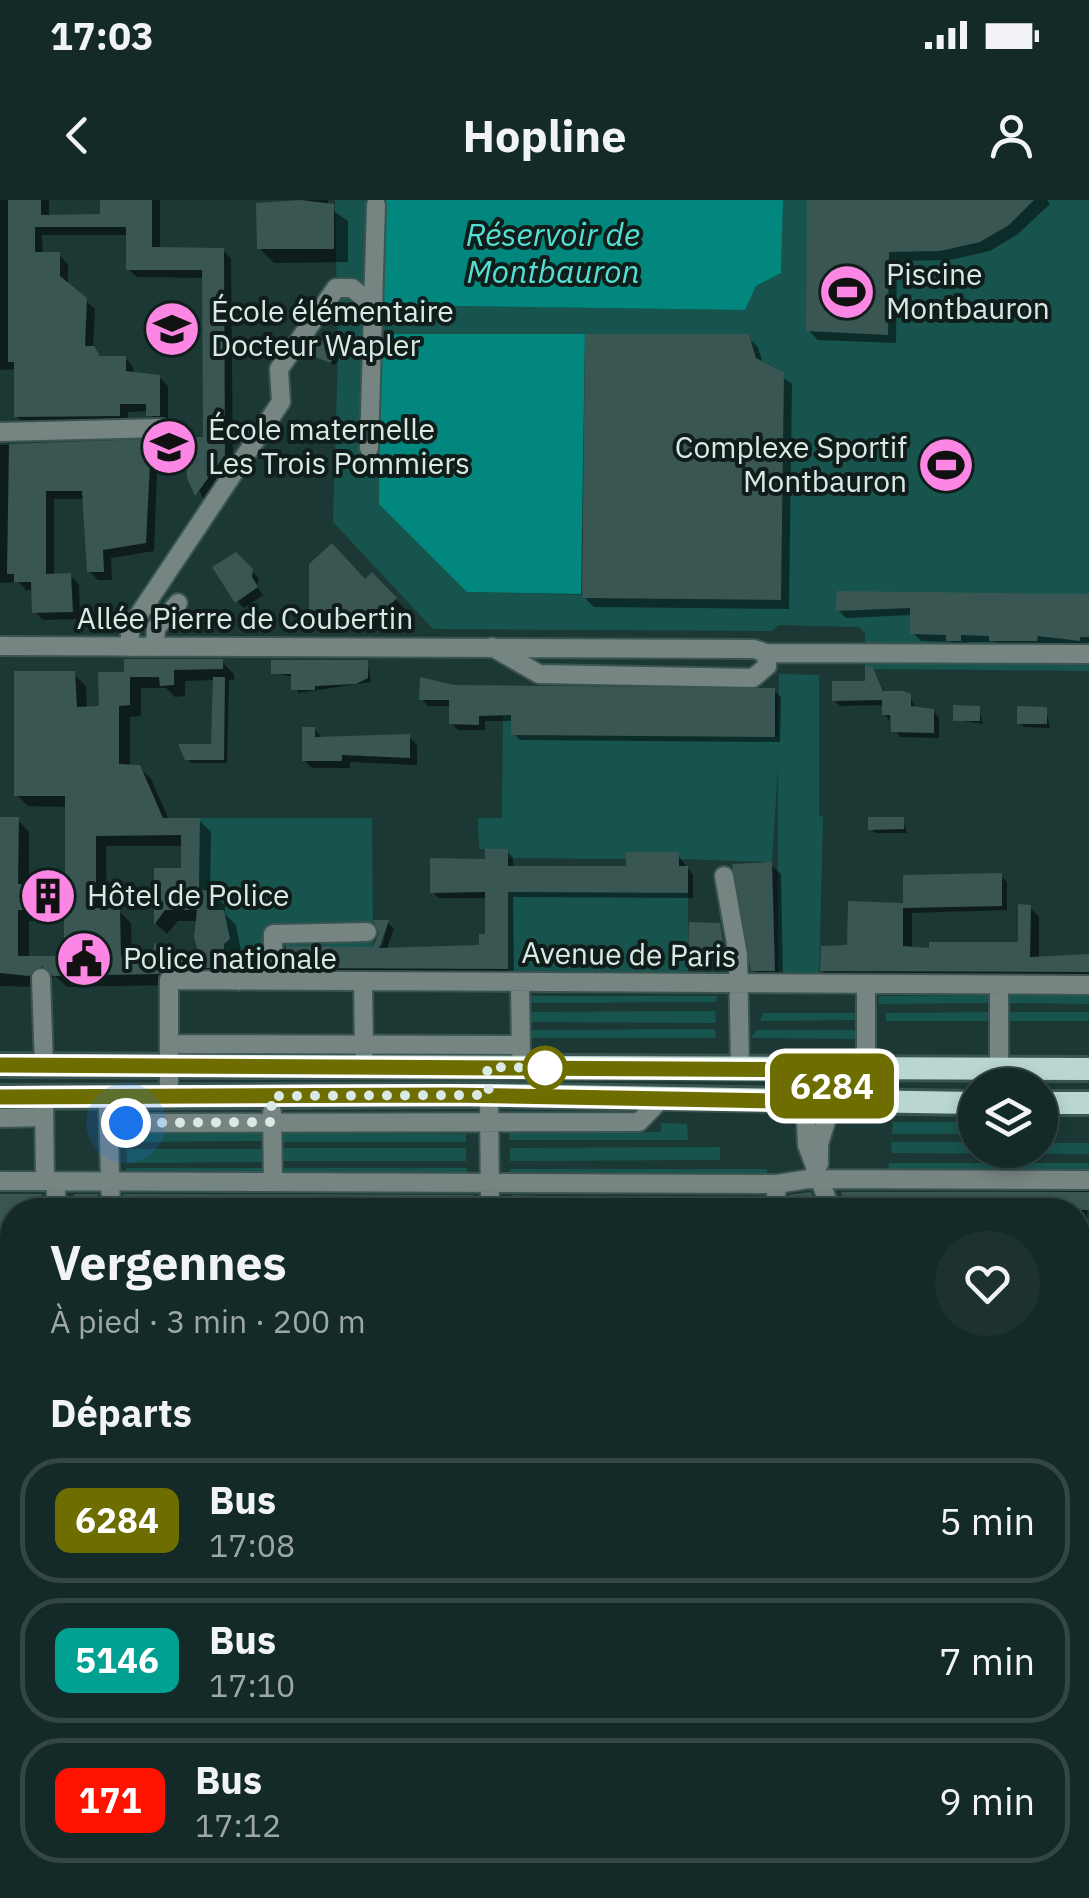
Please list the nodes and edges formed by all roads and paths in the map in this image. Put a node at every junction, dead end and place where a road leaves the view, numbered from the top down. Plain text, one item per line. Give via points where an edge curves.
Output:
1 (376, 205) dead end
2 (375, 306) junction
3 (162, 428) dead end
4 (0, 432) edge
5 (369, 448) dead end
6 (178, 603) dead end
7 (0, 646) edge
8 (491, 646) junction
9 (155, 647) junction
10 (130, 648) junction
11 (766, 653) junction
12 (1089, 654) edge
13 (724, 876) dead end
14 (367, 932) dead end
15 (41, 978) dead end
16 (239, 981) junction
17 (363, 983) junction
18 (520, 984) junction
19 (1089, 985) edge
20 (738, 986) junction
21 (866, 986) junction
22 (999, 986) junction
23 (364, 1055) junction
24 (170, 1056) junction
25 (521, 1056) junction
26 (0, 1065) edge
27 (44, 1066) junction
28 (108, 1066) junction
29 (487, 1067) junction
30 (740, 1068) junction
31 (1000, 1068) edge
32 (958, 1069) edge
33 (1058, 1069) edge
34 (1089, 1069) edge
35 (806, 1070) junction
36 (832, 1070) junction
37 (866, 1070) junction
38 (489, 1095) junction
39 (271, 1096) junction
40 (0, 1097) edge
41 (663, 1097) junction
42 (169, 1098) junction
43 (805, 1102) junction
44 (832, 1102) junction
45 (108, 1103) junction
46 (958, 1103) edge
47 (1058, 1103) edge
48 (1089, 1103) edge
49 (44, 1107) junction
50 (0, 1118) edge
51 (272, 1122) junction
52 (488, 1123) junction
53 (820, 1180) junction
54 (1089, 1180) edge
55 (0, 1181) edge
56 (51, 1181) junction
57 (111, 1181) junction
58 (489, 1181) junction
59 (273, 1182) junction
60 (777, 1184) junction
61 (54, 1198) edge
62 (111, 1198) edge
63 (490, 1198) edge
64 (776, 1198) edge
65 (827, 1198) edge

1 - 2 street
2 - 5 street
2 - 10 street via 352,288 336,288 279,369 281,402 130,628
3 - 4 street
6 - 9 street via 156,628
7 - 10 street, Allée Pierre de Coubertin
8 - 9 street, Allée Pierre de Coubertin
8 - 11 street, Allée Pierre de Coubertin
8 - 11 street via 539,674 754,678 767,666
9 - 10 street, Allée Pierre de Coubertin
11 - 12 street, Allée Pierre de Coubertin
13 - 20 street
14 - 16 street via 274,934 273,969 239,968
15 - 27 street
16 - 17 street, Avenue de Paris
16 - 24 street, Avenue de Paris via 169,980
17 - 18 street, Avenue de Paris
17 - 23 street
18 - 20 street, Avenue de Paris
18 - 25 street
19 - 22 street, Avenue de Paris
20 - 21 street, Avenue de Paris
20 - 30 street
21 - 22 street, Avenue de Paris
21 - 37 street
22 - 31 street
23 - 24 main road
23 - 25 street
23 - 29 main road
24 - 28 main road
24 - 42 street
25 - 29 main road
25 - 30 main road
26 - 27 main road
27 - 28 main road
28 - 45 main road
29 - 38 main road
30 - 35 main road
32 - 37 main road
33 - 34 main road
35 - 36 main road
35 - 43 main road
36 - 37 main road
36 - 44 main road
38 - 39 main road
38 - 41 main road
38 - 52 street
39 - 42 main road
39 - 51 street
40 - 49 main road
41 - 43 main road
41 - 52 street via 638,1122
42 - 45 main road
43 - 44 main road
43 - 53 street via 807,1145
44 - 46 main road
44 - 53 street via 819,1144
45 - 49 main road
45 - 51 street via 126,1123
45 - 57 street
47 - 48 main road
49 - 50 street
49 - 56 street
51 - 52 street
51 - 59 street
52 - 58 street
53 - 54 street
53 - 60 street
53 - 65 street
55 - 56 street
56 - 57 street
56 - 61 street
57 - 59 street
57 - 62 street
58 - 59 street
58 - 60 street
58 - 63 street
60 - 64 street

